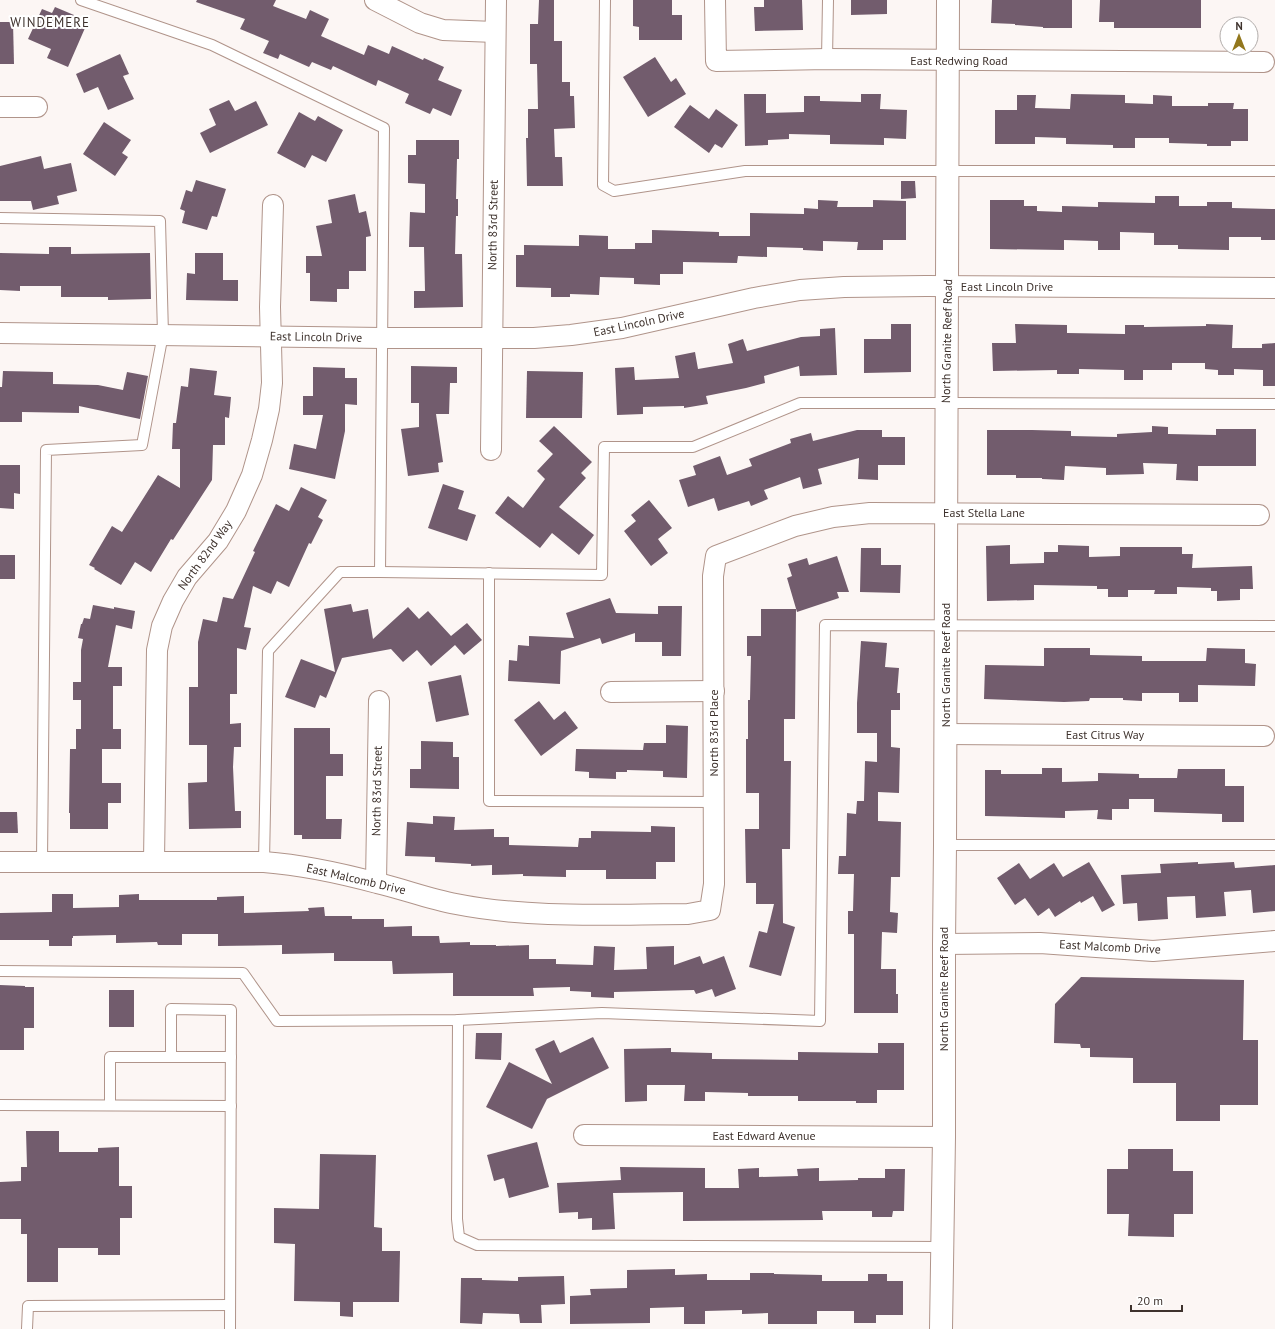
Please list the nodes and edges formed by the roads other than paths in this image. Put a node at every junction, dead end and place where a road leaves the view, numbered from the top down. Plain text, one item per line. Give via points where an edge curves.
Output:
1 (81, 0) edge
2 (496, 0) edge
3 (605, 0) edge
4 (715, 0) edge
5 (828, 0) edge
6 (948, 0) edge
7 (377, 1) edge
8 (495, 32) junction
9 (827, 60) junction
10 (948, 60) junction
11 (1264, 62) dead end
12 (0, 107) edge
13 (37, 107) dead end
14 (1275, 171) edge
15 (948, 172) junction
16 (273, 205) dead end
17 (0, 218) edge
18 (947, 287) junction
19 (1275, 288) edge
20 (0, 333) edge
21 (163, 334) junction
22 (271, 336) junction
23 (382, 338) junction
24 (492, 338) junction
25 (946, 403) junction
26 (1275, 404) edge
27 (491, 450) dead end
28 (946, 513) junction
29 (1259, 515) dead end
30 (716, 556) joint
31 (380, 572) junction
32 (489, 573) junction
33 (946, 625) junction
34 (1275, 626) edge
35 (714, 691) junction
36 (611, 692) dead end
37 (379, 700) dead end
38 (946, 734) junction
39 (1264, 736) dead end
40 (714, 802) junction
41 (945, 845) junction
42 (1275, 845) edge
43 (42, 861) junction
44 (154, 861) junction
45 (0, 862) edge
46 (264, 862) junction
47 (376, 882) junction
48 (710, 910) joint
49 (1275, 941) edge
50 (944, 944) junction
51 (0, 971) edge
52 (458, 1020) junction
53 (171, 1057) junction
54 (230, 1058) junction
55 (0, 1105) edge
56 (110, 1105) junction
57 (230, 1106) junction
58 (584, 1135) dead end
59 (944, 1137) junction
60 (943, 1247) junction
61 (230, 1306) junction
62 (27, 1329) edge
63 (230, 1329) edge
64 (941, 1329) edge

1 - 23 lane via 212,45 384,128
2 - 8 street, North 83rd Street
3 - 15 lane via 603,185 614,191 745,171
4 - 9 street, East Redwing Road via 716,61
5 - 9 lane
6 - 10 street, North Granite Reef Road
7 - 8 street via 420,23 443,30
8 - 24 street, North 83rd Street
9 - 10 street, East Redwing Road
10 - 11 street, East Redwing Road
10 - 15 street, North Granite Reef Road
12 - 13 street
14 - 15 lane
15 - 18 street, North Granite Reef Road
16 - 22 street, North 82nd Way
17 - 21 lane via 160,221
18 - 19 street, East Lincoln Drive
18 - 24 street, East Lincoln Drive via 844,287 800,290 622,328 534,338
18 - 25 street, North Granite Reef Road
20 - 21 street, East Lincoln Drive
21 - 22 street, East Lincoln Drive
21 - 43 lane via 142,446 46,450
22 - 23 street, East Lincoln Drive
22 - 44 street, North 82nd Way via 272,383 269,409 252,475 222,535 187,577 162,626 158,650
23 - 24 street, East Lincoln Drive
23 - 31 lane
24 - 27 street, North 83rd Street
25 - 26 lane
25 - 28 street, North Granite Reef Road
25 - 32 lane via 800,403 693,447 604,447 602,575
28 - 29 street, East Stella Lane
28 - 30 street, East Stella Lane via 870,513 833,517 795,526
28 - 33 street, North Granite Reef Road
30 - 35 street, North 83rd Place via 713,576
31 - 32 lane
31 - 46 lane via 340,572 268,651
32 - 40 lane via 489,801
33 - 34 lane
33 - 38 street, North Granite Reef Road
33 - 52 lane via 825,625 820,1021 602,1013
35 - 36 street
35 - 40 street, North 83rd Place
37 - 47 street, North 83rd Street
38 - 39 street, East Citrus Way
38 - 41 street, North Granite Reef Road
40 - 48 street, North 83rd Place via 714,884
41 - 42 lane
41 - 50 street, North Granite Reef Road
43 - 44 street, East Malcomb Drive
43 - 45 street, East Malcomb Drive
44 - 46 street, East Malcomb Drive
46 - 47 street, East Malcomb Drive via 292,864
47 - 48 street, East Malcomb Drive via 454,904 490,910 538,914 688,914
49 - 50 street, East Malcomb Drive via 1153,951 1040,943
50 - 59 street, North Granite Reef Road
51 - 52 lane via 243,972 277,1021
52 - 60 lane via 459,1237 477,1245
53 - 54 lane
53 - 54 lane via 171,1010 230,1010
53 - 56 lane via 110,1057
54 - 57 lane
55 - 56 lane
56 - 57 lane
57 - 61 lane
58 - 59 street, East Edward Avenue
59 - 60 street, North Granite Reef Road
60 - 64 street, North Granite Reef Road
61 - 62 lane via 28,1306
61 - 63 lane

